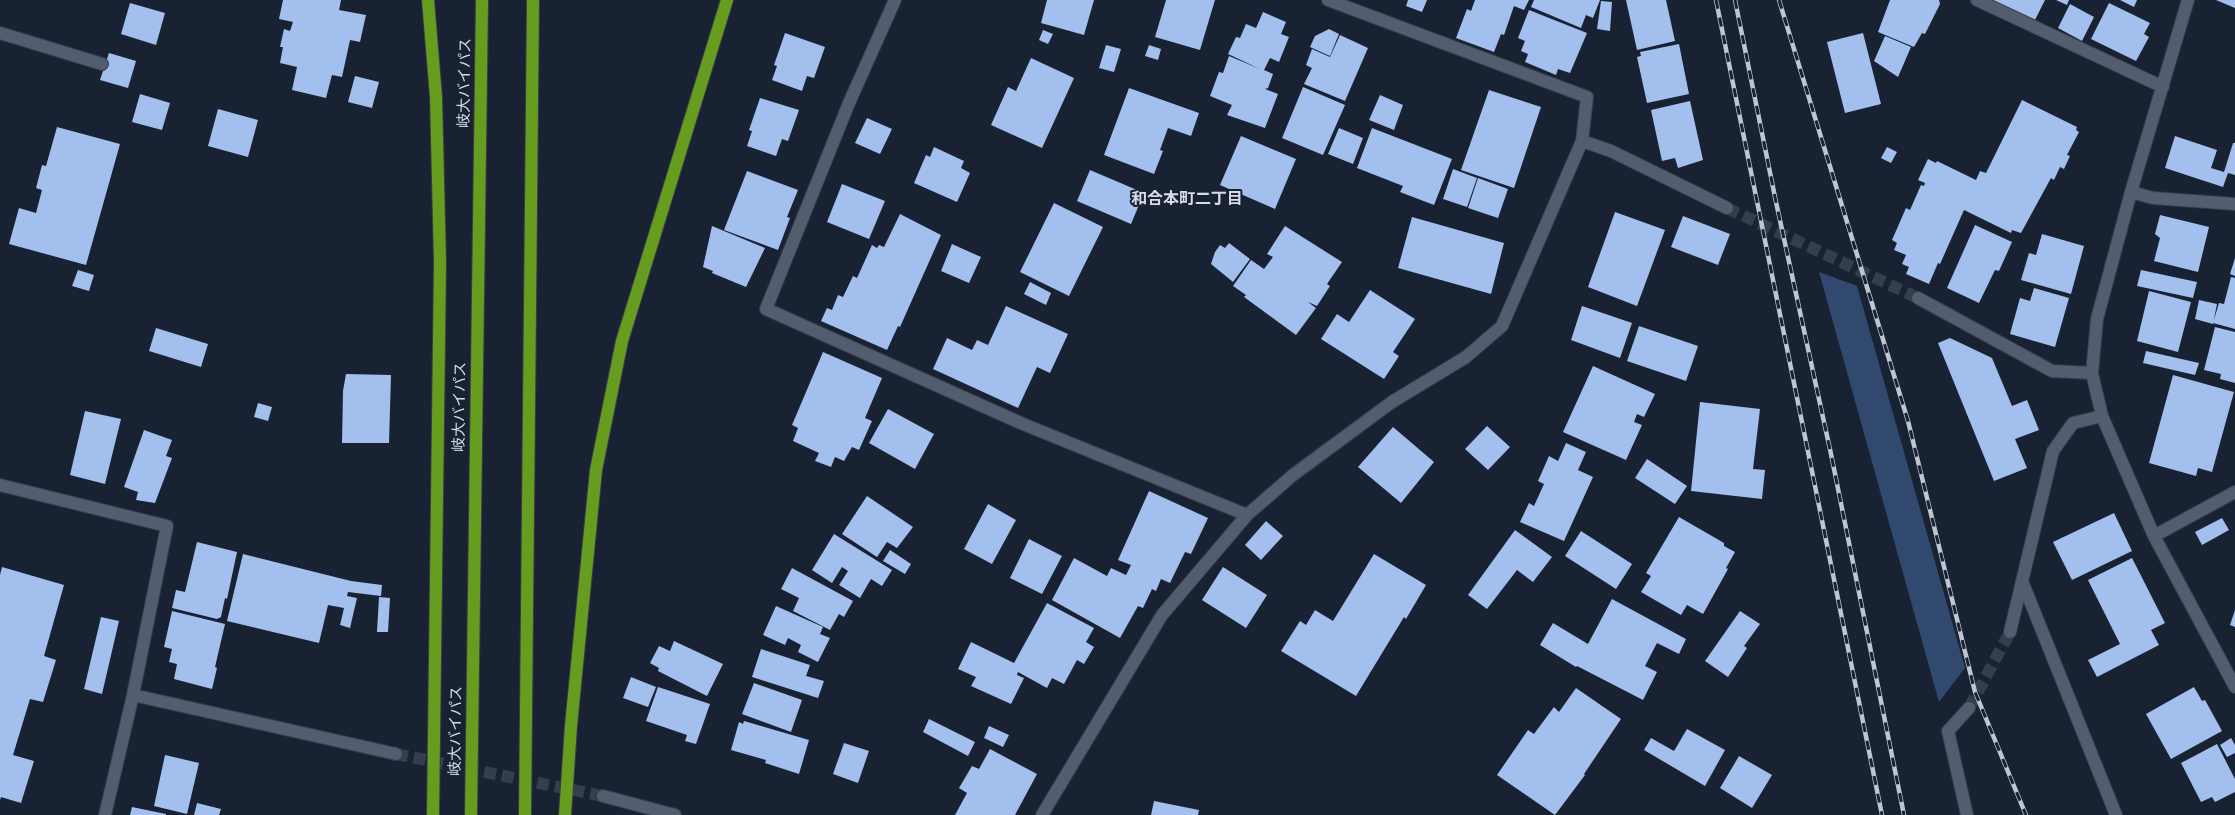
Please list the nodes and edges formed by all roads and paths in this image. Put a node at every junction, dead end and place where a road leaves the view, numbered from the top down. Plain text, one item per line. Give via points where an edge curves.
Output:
1 (428, 0) edge
2 (482, 0) edge
3 (533, 0) edge
4 (727, 0) edge
5 (895, 0) edge
6 (1328, 0) edge
7 (1977, 0) edge
8 (2188, 0) edge
9 (0, 34) edge
10 (102, 64) dead end
11 (2163, 86) junction
12 (1582, 141) junction
13 (2131, 192) junction
14 (2235, 204) edge
15 (1727, 208) tunnel mouth
16 (1918, 298) tunnel mouth
17 (2092, 373) junction
18 (2102, 416) junction
19 (0, 485) edge
20 (2235, 492) edge
21 (1247, 515) junction
22 (2154, 536) junction
23 (2022, 581) junction
24 (2010, 632) tunnel mouth
25 (2235, 687) edge
26 (133, 695) junction
27 (1969, 708) tunnel mouth
28 (396, 754) tunnel mouth
29 (603, 796) tunnel mouth
30 (105, 815) edge
31 (433, 815) edge
32 (471, 815) edge
33 (525, 815) edge
34 (565, 815) edge
35 (675, 815) edge
36 (1042, 815) edge
37 (1967, 815) edge
38 (2116, 815) edge

1 - 31 highway via 436,97 440,262
2 - 32 highway, 岐大バイパス
3 - 33 highway
4 - 34 highway via 664,200 619,356 596,470
5 - 21 street via 849,103 766,309 1023,424
6 - 12 street via 1587,97
7 - 11 street
8 - 11 street
9 - 10 street
11 - 13 street
12 - 15 street via 1611,151
12 - 21 street via 1502,326 1466,357 1386,406 1293,475
13 - 14 street via 2153,198
13 - 17 street via 2097,319
16 - 17 street via 2052,371
17 - 18 street
18 - 22 street
18 - 23 street via 2073,423 2053,451
19 - 26 street via 167,526
20 - 22 street
21 - 36 street via 1162,615
22 - 25 street
23 - 24 street
23 - 38 street
26 - 28 street
26 - 30 street
27 - 37 street via 1948,731
29 - 35 street

